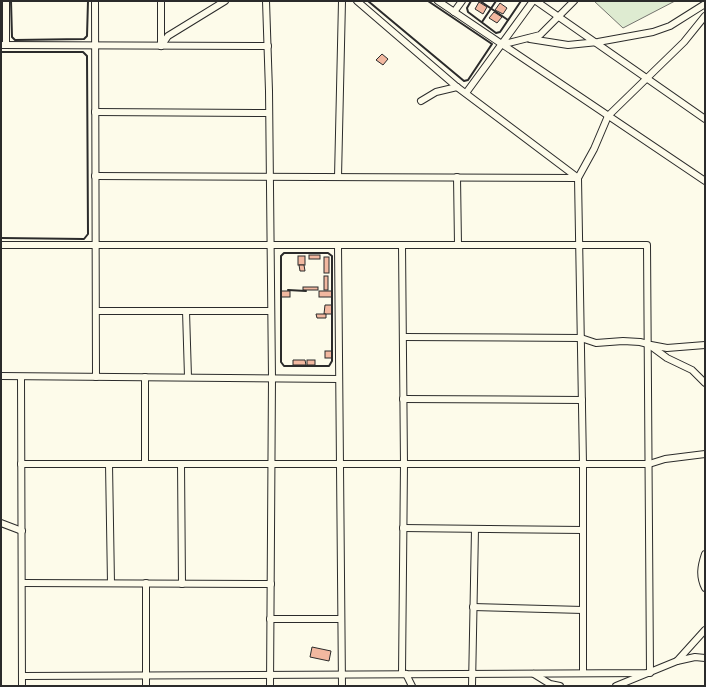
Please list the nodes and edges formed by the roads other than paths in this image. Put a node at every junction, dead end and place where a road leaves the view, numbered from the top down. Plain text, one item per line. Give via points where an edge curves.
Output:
1 (6, 1) edge
2 (95, 1) edge
3 (161, 1) edge
4 (225, 1) edge
5 (342, 1) edge
6 (357, 1) edge
7 (438, 1) edge
8 (462, 1) edge
9 (533, 1) edge
10 (536, 1) edge
11 (574, 1) edge
12 (266, 3) edge
13 (705, 4) edge
14 (454, 12) junction
15 (705, 16) edge
16 (560, 17) junction
17 (530, 39) junction
18 (596, 42) junction
19 (4, 45) edge
20 (501, 45) junction
21 (95, 46) junction
22 (161, 46) junction
23 (268, 46) junction
24 (647, 78) junction
25 (457, 87) junction
26 (466, 93) junction
27 (421, 101) dead end
28 (95, 112) junction
29 (270, 113) junction
30 (608, 116) junction
31 (705, 119) edge
32 (95, 176) junction
33 (270, 177) junction
34 (338, 177) junction
35 (457, 177) junction
36 (578, 178) junction
37 (705, 181) edge
38 (1, 245) edge
39 (95, 245) junction
40 (271, 245) junction
41 (338, 245) junction
42 (402, 245) junction
43 (458, 245) junction
44 (580, 245) junction
45 (96, 311) junction
46 (186, 311) junction
47 (271, 311) junction
48 (403, 337) junction
49 (581, 338) junction
50 (648, 344) junction
51 (705, 345) edge
52 (1, 376) edge
53 (21, 377) junction
54 (96, 377) junction
55 (145, 377) junction
56 (188, 377) junction
57 (272, 378) junction
58 (339, 379) junction
59 (705, 383) edge
60 (403, 399) junction
61 (582, 400) junction
62 (705, 454) edge
63 (21, 464) junction
64 (109, 464) junction
65 (145, 464) junction
66 (181, 464) junction
67 (271, 464) junction
68 (340, 464) junction
69 (404, 464) junction
70 (582, 464) junction
71 (649, 464) junction
72 (1, 523) edge
73 (403, 528) junction
74 (475, 529) junction
75 (583, 530) junction
76 (22, 531) junction
77 (705, 554) edge
78 (22, 583) junction
79 (111, 583) junction
80 (146, 583) junction
81 (182, 584) junction
82 (271, 584) junction
83 (705, 588) edge
84 (473, 607) junction
85 (583, 610) junction
86 (270, 619) junction
87 (341, 619) junction
88 (705, 630) edge
89 (705, 658) edge
90 (677, 661) junction
91 (583, 673) junction
92 (650, 673) junction
93 (342, 674) junction
94 (404, 674) junction
95 (472, 674) junction
96 (532, 674) junction
97 (146, 675) junction
98 (270, 675) junction
99 (22, 676) junction
100 (22, 686) edge
101 (146, 686) edge
102 (270, 686) edge
103 (342, 686) edge
104 (412, 686) edge
105 (472, 686) edge
106 (560, 686) edge
107 (616, 686) edge

1 - 19 street
2 - 21 street
3 - 22 street
4 - 22 street via 168,36
5 - 34 street
6 - 25 street
7 - 14 street
8 - 14 street
9 - 20 street
10 - 16 street
11 - 16 street
12 - 23 street
13 - 18 street via 670,26 653,32
14 - 20 street
15 - 24 street via 684,42
16 - 17 street via 540,35
16 - 18 street
17 - 18 street via 568,45
17 - 20 street
18 - 24 street
19 - 21 street
20 - 26 street
20 - 30 street
21 - 22 street
21 - 28 street
22 - 23 street
23 - 29 street
24 - 30 street
24 - 31 street
25 - 26 street
25 - 27 street via 436,92
26 - 36 street
28 - 29 street
28 - 32 street
29 - 33 street
30 - 36 street
30 - 37 street
32 - 33 street
32 - 39 street
33 - 34 street
33 - 40 street
34 - 35 street
35 - 36 street
35 - 43 street
36 - 44 street
38 - 39 street
39 - 40 street
39 - 45 street
40 - 41 street
40 - 47 street
41 - 42 street
41 - 58 street
42 - 43 street
42 - 48 street
43 - 44 street
44 - 49 street
44 - 50 street via 647,245
45 - 46 street
45 - 54 street
46 - 47 street
46 - 56 street
47 - 57 street
48 - 49 street
48 - 60 street
49 - 50 street via 596,343 623,341
49 - 61 street
50 - 51 street via 667,348
50 - 59 street via 667,358 692,370
50 - 71 street
52 - 53 street
53 - 54 street
53 - 63 street
54 - 55 street
55 - 56 street
55 - 65 street
56 - 57 street
57 - 58 street
57 - 67 street
58 - 68 street
60 - 61 street
60 - 69 street
61 - 70 street
62 - 71 street via 665,459
63 - 64 street
63 - 76 street
64 - 65 street
64 - 79 street
65 - 66 street
66 - 67 street
66 - 81 street
67 - 68 street
67 - 82 street
68 - 69 street
68 - 87 street
69 - 70 street
69 - 73 street
70 - 71 street
70 - 75 street
71 - 92 street
72 - 76 street
73 - 74 street
73 - 94 street
74 - 75 street
74 - 84 street
75 - 85 street
76 - 78 street
77 - 83 street via 701,567 701,580
78 - 79 street
78 - 99 street
79 - 80 street
80 - 81 street
80 - 97 street
81 - 82 street
82 - 86 street
84 - 85 street
84 - 95 street
85 - 91 street
86 - 87 street
86 - 98 street
87 - 93 street
88 - 90 street
89 - 90 street via 695,657
90 - 92 street
91 - 92 street
91 - 96 street
92 - 107 street
93 - 94 street
93 - 98 street
93 - 103 street
94 - 95 street
94 - 104 street
95 - 96 street
95 - 105 street
96 - 106 street via 550,684
97 - 98 street
97 - 99 street
97 - 101 street
98 - 102 street
99 - 100 street

